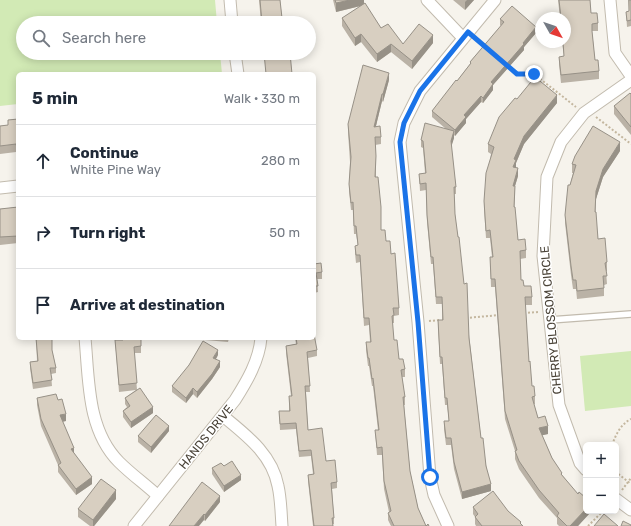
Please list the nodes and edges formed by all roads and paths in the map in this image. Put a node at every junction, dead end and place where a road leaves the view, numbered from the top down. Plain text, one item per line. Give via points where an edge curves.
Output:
1 (230, 0) edge
2 (427, 0) edge
3 (495, 0) edge
4 (610, 0) edge
5 (231, 16) edge
6 (465, 35) junction
7 (490, 51) edge
8 (237, 60) edge
9 (506, 64) edge
10 (238, 72) edge
11 (631, 76) edge
12 (631, 80) edge
13 (584, 113) junction
14 (631, 144) edge
15 (16, 186) edge
16 (0, 188) edge
17 (518, 313) edge
18 (631, 314) edge
19 (503, 315) edge
20 (549, 316) junction
21 (464, 318) edge
22 (441, 320) edge
23 (418, 322) junction
24 (85, 340) edge
25 (261, 340) edge
26 (224, 416) junction
27 (631, 419) edge
28 (613, 442) edge
29 (583, 466) edge
30 (619, 475) edge
31 (631, 478) edge
32 (628, 481) junction
33 (631, 484) edge
34 (619, 494) edge
35 (158, 496) junction
36 (619, 497) edge
37 (631, 510) edge
38 (599, 514) edge
39 (134, 526) edge
40 (282, 526) edge
41 (448, 526) edge
42 (588, 526) edge

1 - 5 street
2 - 6 street
3 - 6 street
4 - 11 street via 615,53
6 - 7 path
6 - 23 street via 420,91 404,123 400,142
8 - 10 street
9 - 13 path via 517,74 534,74
12 - 13 street, CHERRY BLOSSOM CIRCLE
13 - 14 path via 596,117
13 - 20 street, CHERRY BLOSSOM CIRCLE via 561,142 547,177 543,256
15 - 16 street
17 - 20 path
18 - 20 lane
19 - 21 path
20 - 29 street, CHERRY BLOSSOM CIRCLE via 559,405
22 - 23 path
23 - 41 street via 430,477 434,495
24 - 35 street via 93,416 103,441 118,461
25 - 26 street, HANDS DRIVE via 255,364 246,383
26 - 35 street, HANDS DRIVE
26 - 40 street via 254,442 271,465 278,487
27 - 28 path via 616,432
30 - 32 path
31 - 32 path
32 - 33 path
32 - 34 path
35 - 39 street, HANDS DRIVE
36 - 37 street
38 - 42 path

